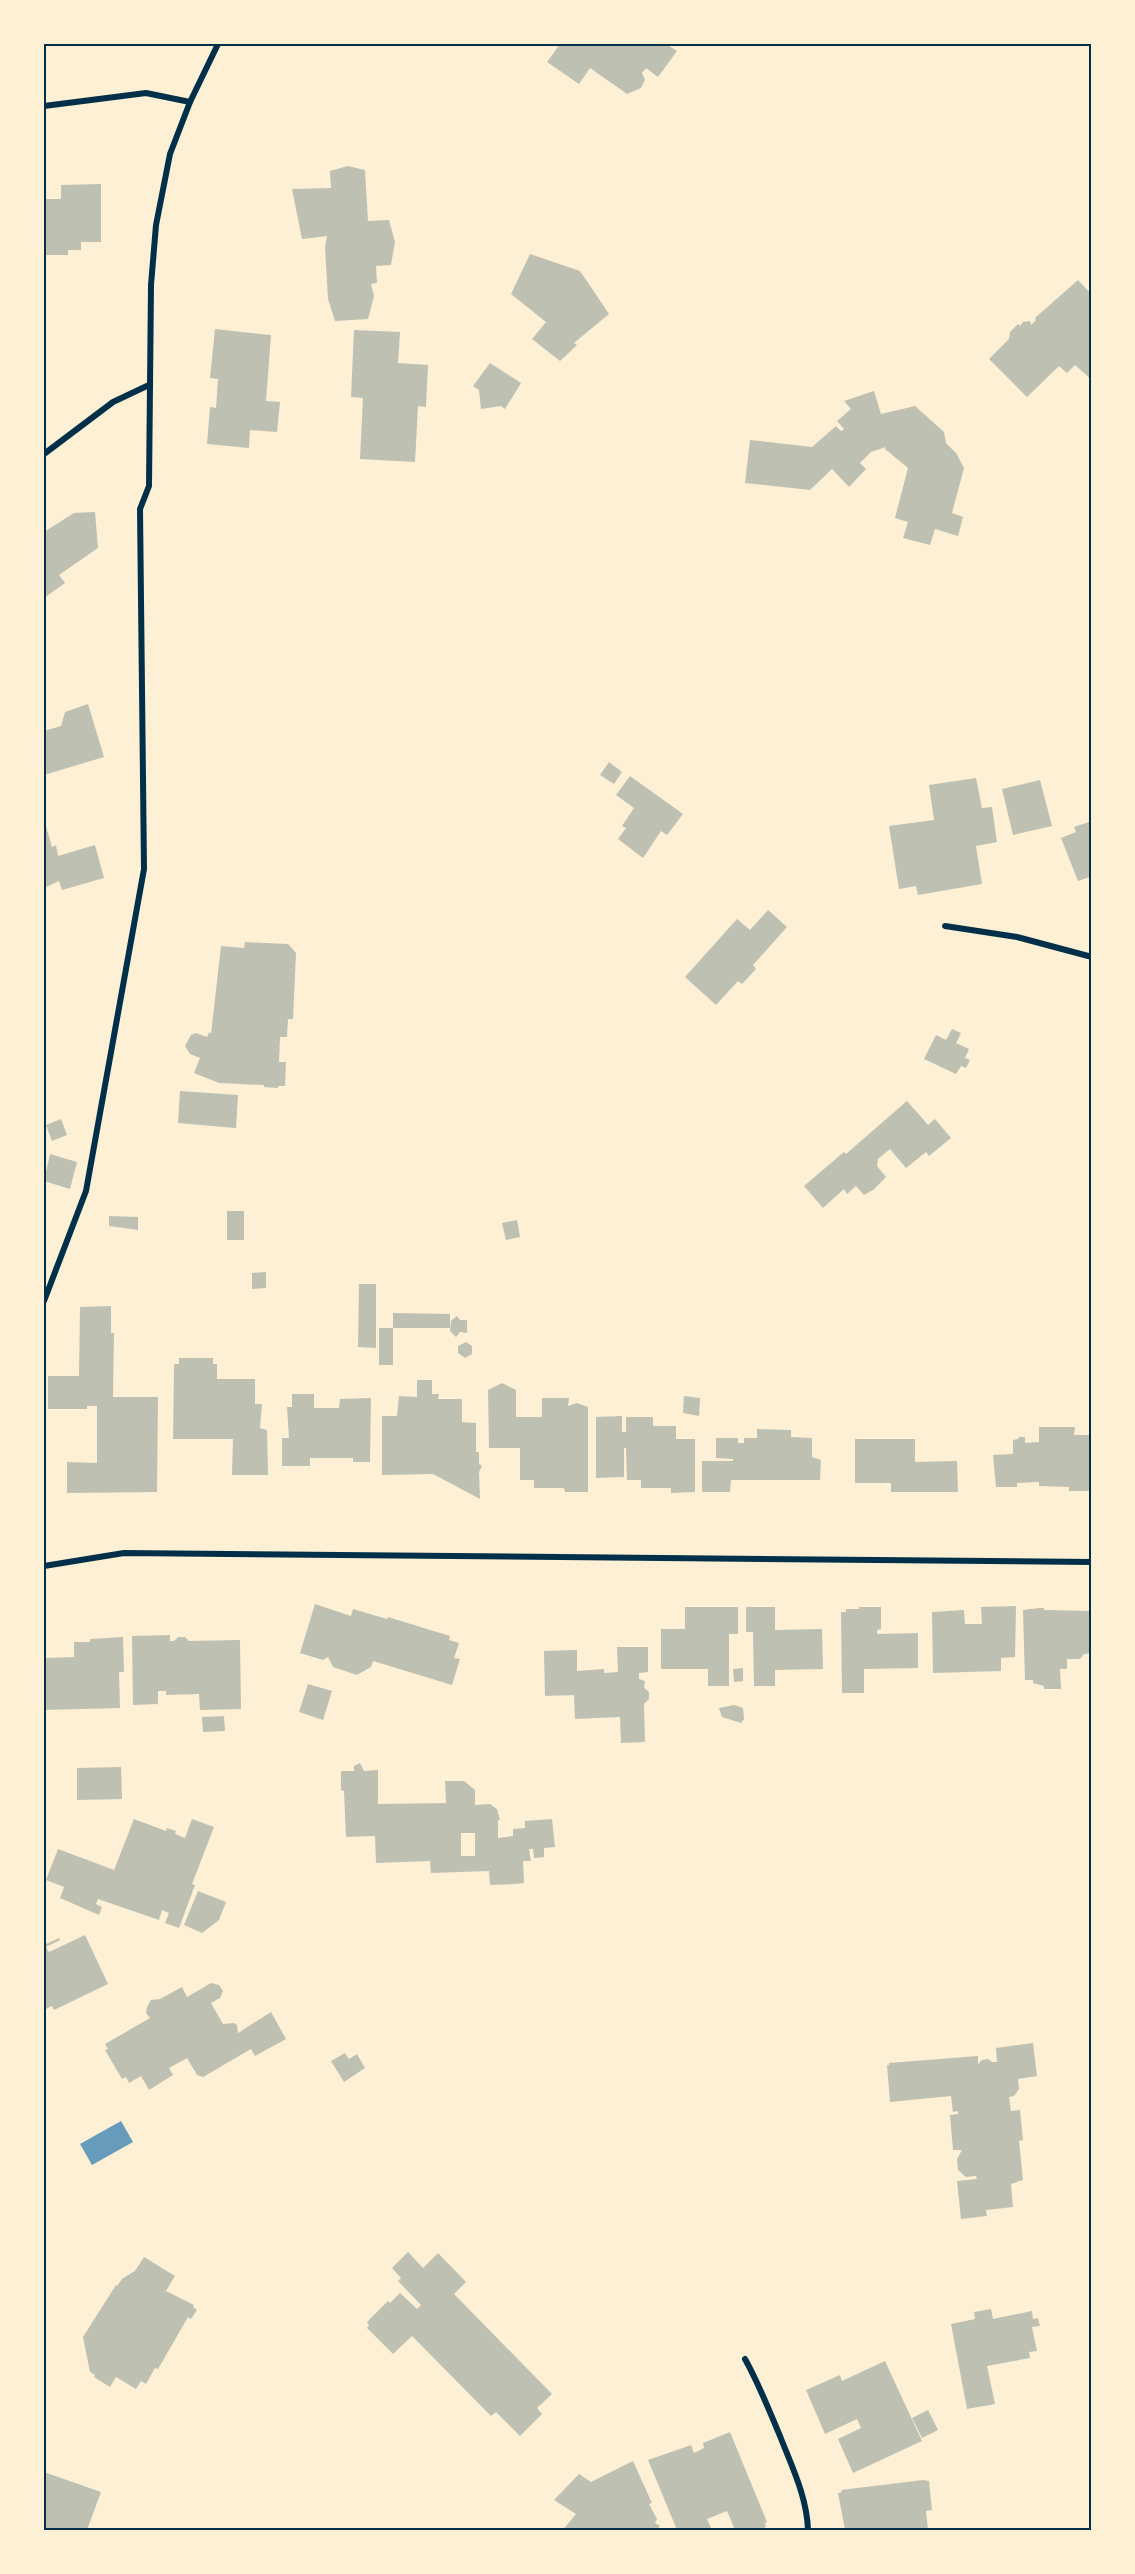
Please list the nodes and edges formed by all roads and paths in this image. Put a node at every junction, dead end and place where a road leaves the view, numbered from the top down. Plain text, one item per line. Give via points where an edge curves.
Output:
1 (218, 44) edge
2 (190, 102) junction
3 (44, 106) edge
4 (149, 385) junction
5 (44, 453) edge
6 (945, 926) dead end
7 (1092, 957) edge
8 (44, 1301) edge
9 (1092, 1562) edge
10 (44, 1566) edge
11 (745, 2359) dead end
12 (808, 2530) edge

1 - 2 street
2 - 3 street via 146,93
2 - 4 street via 170,154 156,225
4 - 5 street via 113,402
4 - 8 street via 149,486 140,509 144,869 86,1191
6 - 7 street via 1017,937
9 - 10 street via 124,1553
11 - 12 street via 801,2489

